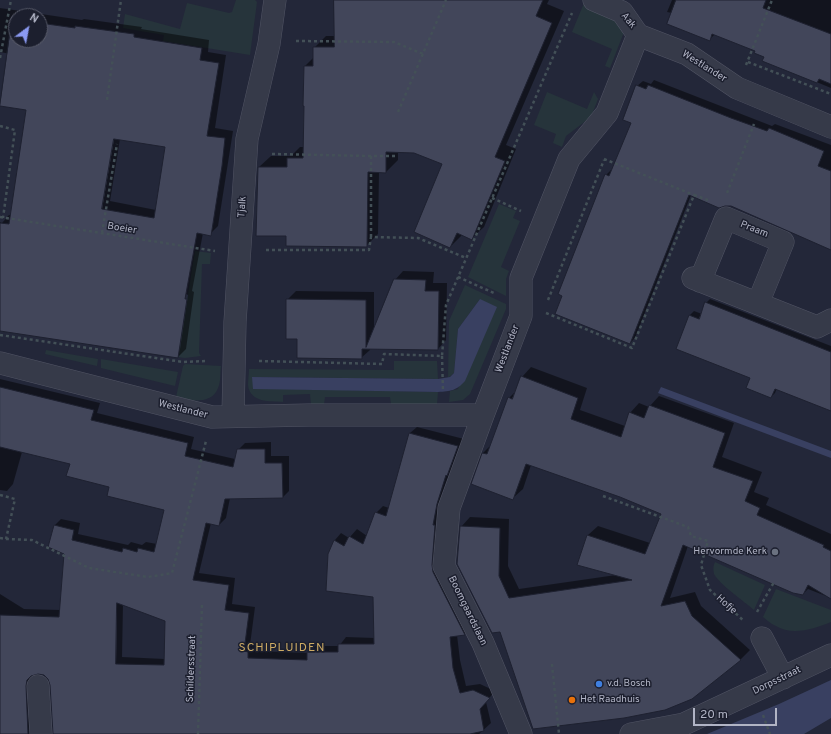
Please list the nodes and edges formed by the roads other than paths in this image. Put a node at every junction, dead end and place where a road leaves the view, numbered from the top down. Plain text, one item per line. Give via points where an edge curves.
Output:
1 (275, 0) edge
2 (584, 4) edge
3 (624, 6) edge
4 (638, 35) junction
5 (831, 127) edge
6 (758, 303) junction
7 (831, 320) edge
8 (0, 364) edge
9 (483, 415) junction
10 (223, 417) junction
11 (762, 638) road end
12 (831, 655) edge
13 (783, 678) junction
14 (38, 686) dead end
15 (41, 734) edge
16 (521, 734) edge
17 (631, 734) edge

1 - 10 street, Tjalk via 269,40 247,139 234,360
2 - 3 street, Aak
3 - 4 street, Aak
4 - 5 street, Westlander via 687,54 737,88
4 - 9 street, Westlander via 607,113 569,159 521,278 521,310
6 - 6 street, Praam via 696,279 726,218 783,242
6 - 7 street, Praam via 817,327
8 - 10 street, Westlander
9 - 10 street, Westlander
9 - 16 street, Boomgaardslaan via 449,508 444,566 483,643
11 - 13 street
12 - 13 street, Dorpsstraat
13 - 17 street, Dorpsstraat via 684,724
14 - 15 street

